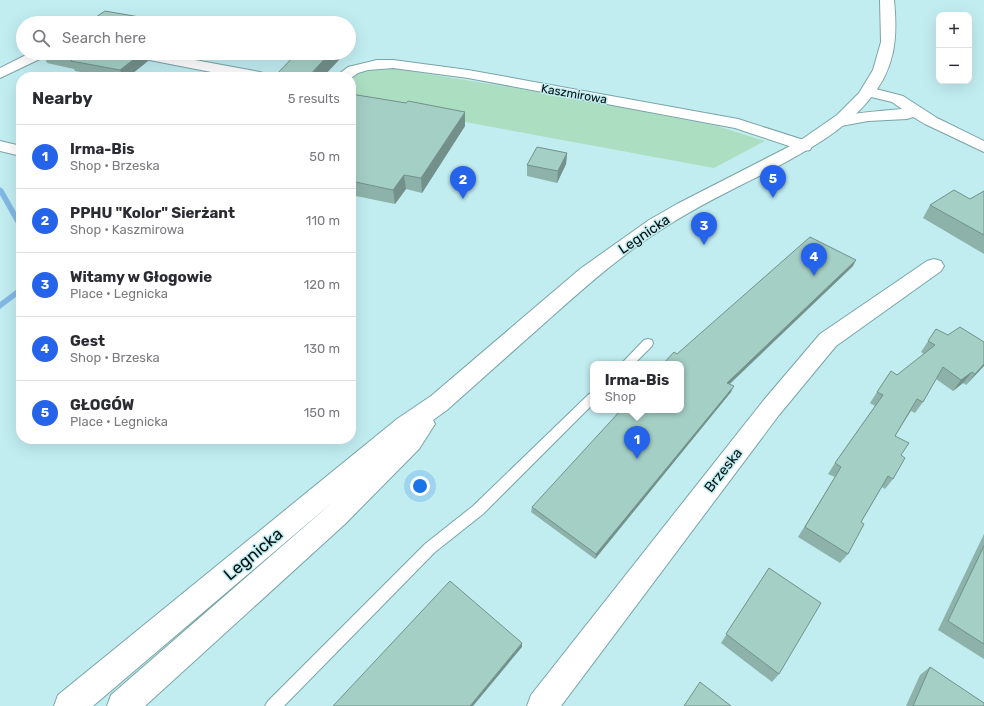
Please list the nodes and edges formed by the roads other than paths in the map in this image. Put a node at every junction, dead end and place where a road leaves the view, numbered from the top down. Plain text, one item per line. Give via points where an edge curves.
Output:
1 (887, 0) edge
2 (27, 60) edge
3 (171, 60) edge
4 (234, 72) edge
5 (352, 72) edge
6 (0, 74) edge
7 (868, 92) junction
8 (907, 114) junction
9 (841, 120) junction
10 (931, 121) junction
11 (0, 146) edge
12 (804, 146) junction
13 (984, 147) edge
14 (16, 150) edge
15 (934, 266) dead end
16 (648, 343) dead end
17 (630, 361) edge
18 (590, 400) edge
19 (439, 404) junction
20 (70, 706) edge
21 (122, 706) edge
22 (273, 706) edge
23 (542, 706) edge

1 - 7 street, Legnicka via 887,54
2 - 6 street
3 - 4 street
5 - 12 street, Kaszmirowa via 377,64 393,64 468,74 738,124
7 - 8 street via 887,106
7 - 9 street, Legnicka
7 - 10 street via 897,99
8 - 9 street
8 - 10 street
9 - 12 street, Legnicka
10 - 13 street
11 - 14 street
12 - 19 street, Legnicka via 656,224 587,274
15 - 23 street, Brzeska via 828,340 771,408
16 - 17 lane
18 - 22 lane via 478,510 430,548
19 - 20 street, Legnicka via 405,426
19 - 21 street, Legnicka via 410,442 336,516

